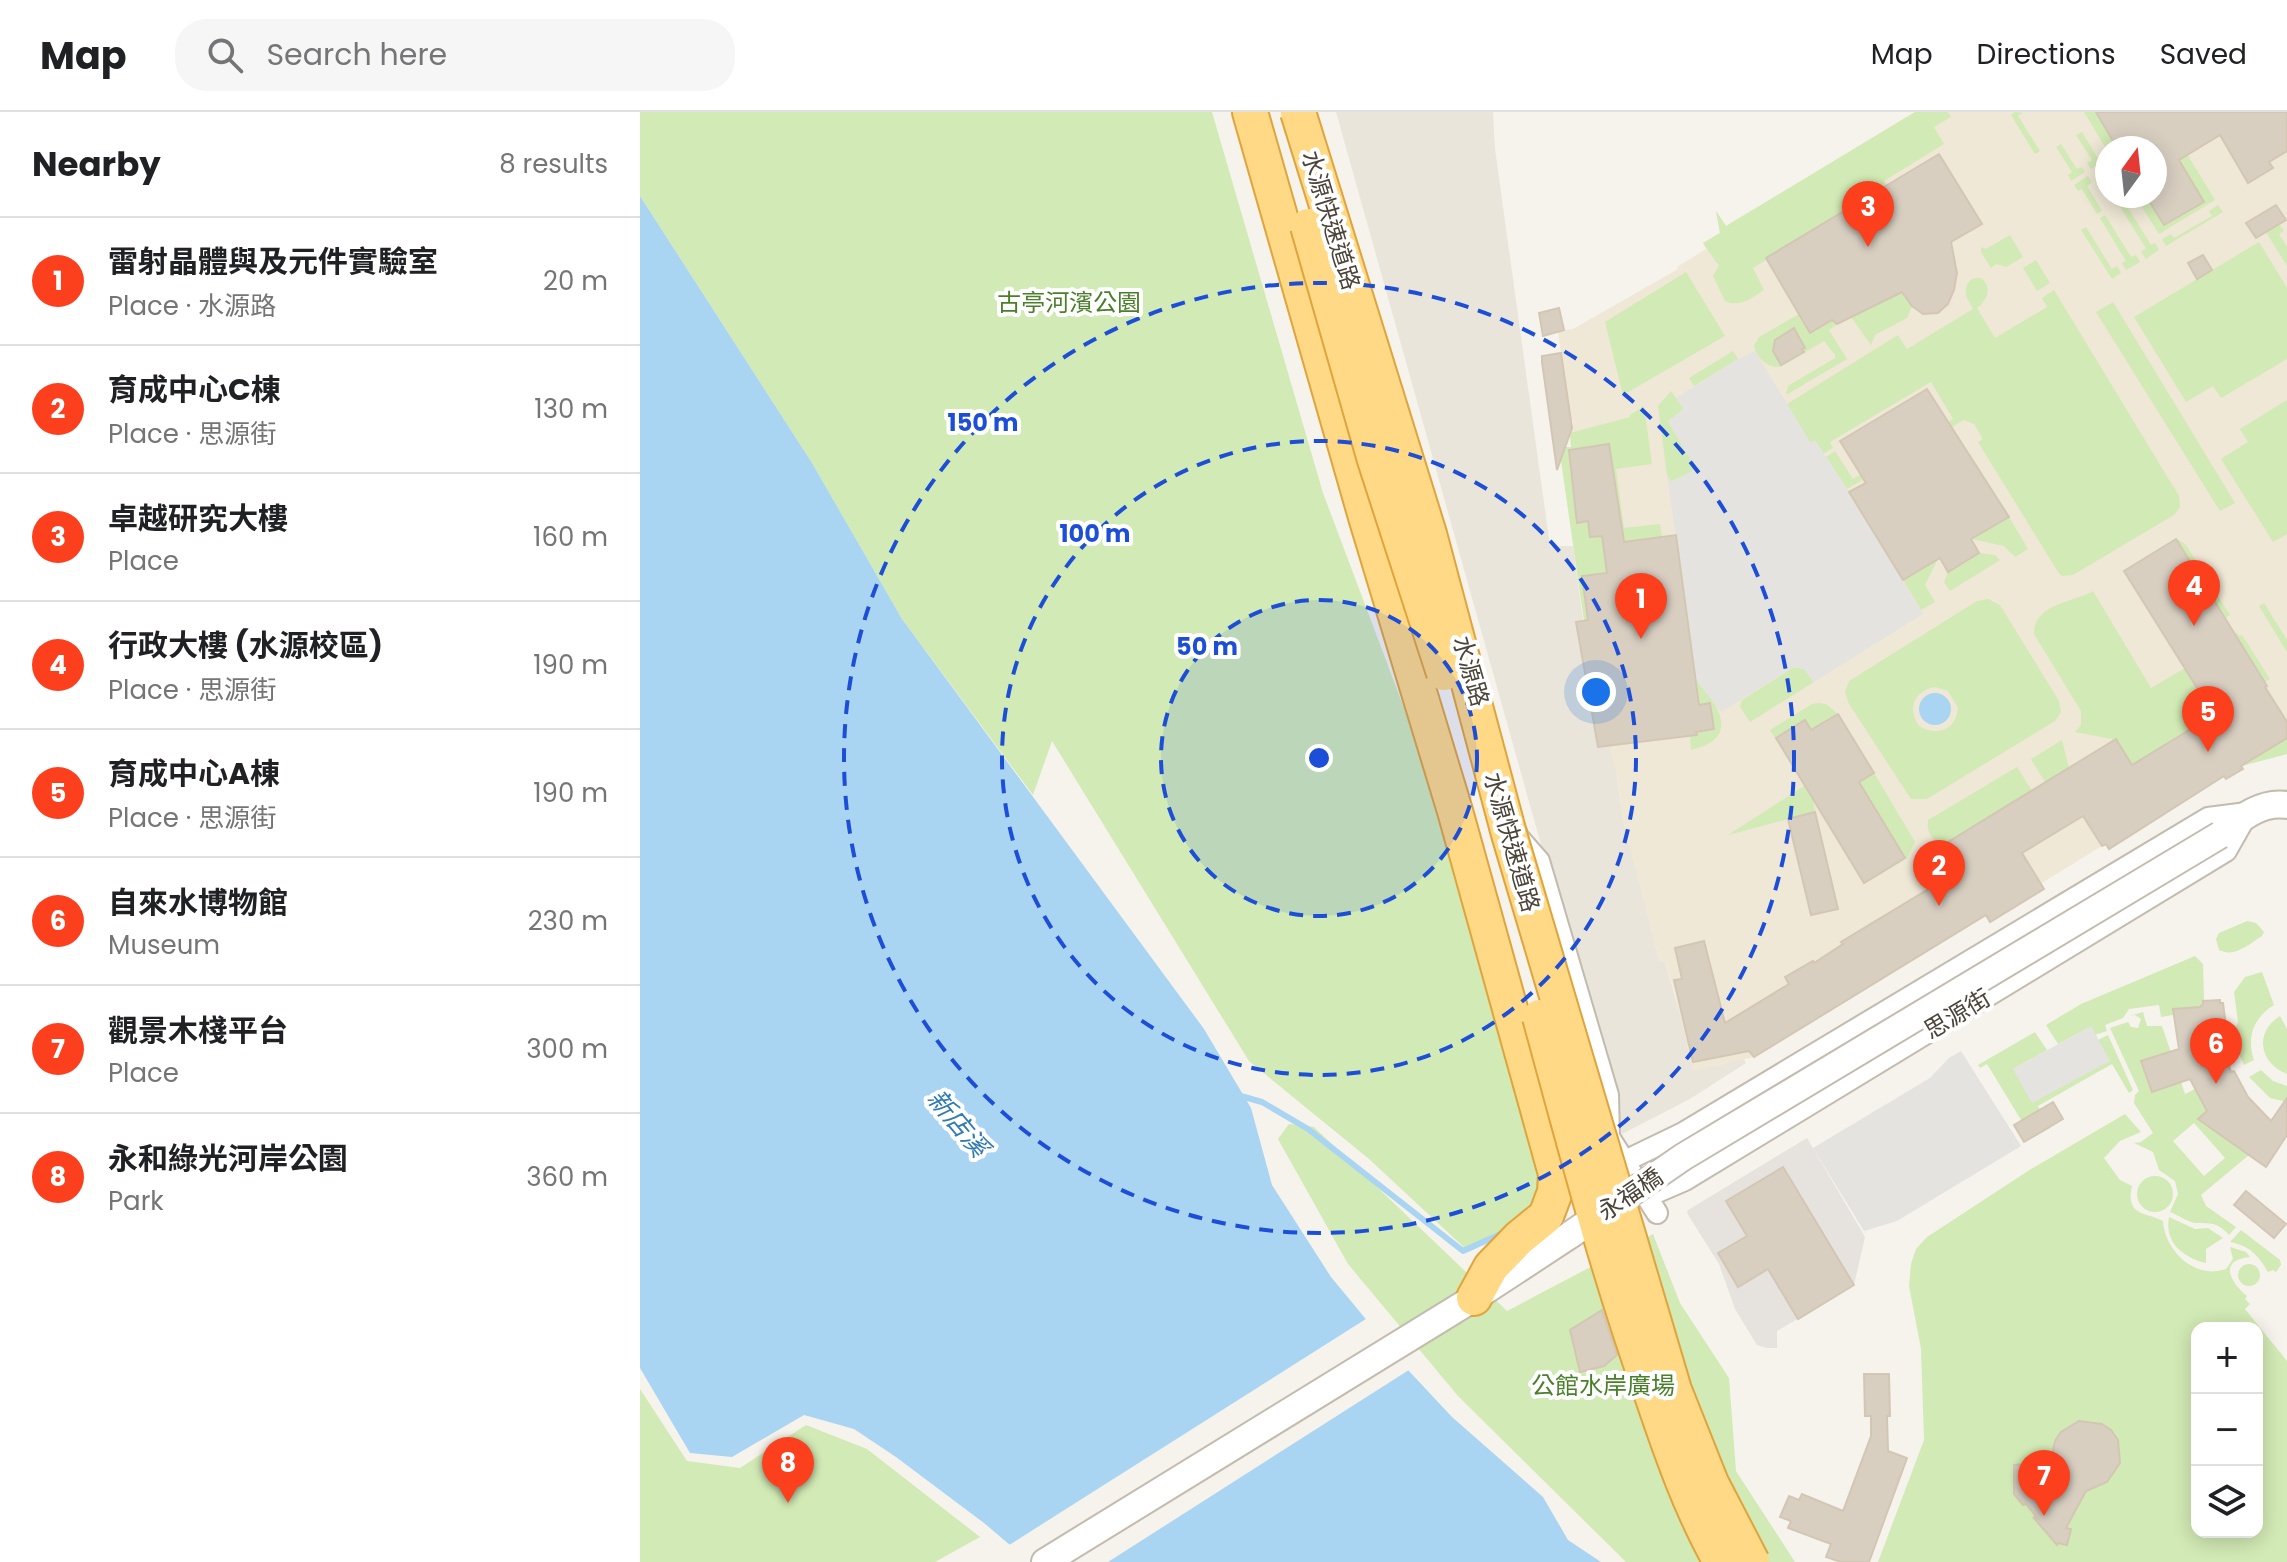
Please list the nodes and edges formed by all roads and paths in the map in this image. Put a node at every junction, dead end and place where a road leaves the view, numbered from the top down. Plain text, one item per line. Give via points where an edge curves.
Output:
1 (1250, 112) edge
2 (1270, 112) edge
3 (1298, 112) edge
4 (1313, 112) edge
5 (2283, 798) edge
6 (2247, 813) junction
7 (2220, 835) joint
8 (1518, 837) junction
9 (1519, 866) junction
10 (1609, 1137) junction
11 (1625, 1161) junction
12 (1570, 1235) junction
13 (1474, 1298) junction
14 (1045, 1562) edge
15 (1721, 1562) edge
16 (1752, 1562) edge

1 - 13 highway via 1556,1174 1546,1216 1491,1267
2 - 15 highway, 水源快速道路, bridge via 1449,691 1630,1335 1672,1452
3 - 16 highway, 水源快速道路, bridge via 1429,534 1509,834 1674,1390 1711,1483
4 - 8 street, 水源路
5 - 6 street, 思源街
6 - 7 street, 思源街
6 - 11 street, 思源街 via 2208,818 1696,1125
6 - 11 street, 思源街 via 2226,851 1685,1180 1653,1205
7 - 12 street, 永福橋, bridge via 1683,1157
8 - 9 street
8 - 10 street, 水源路 via 1539,861 1608,1095
9 - 10 street via 1513,893 1575,1108
9 - 12 street, bridge via 1532,888 1605,1142 1603,1174
10 - 11 street
12 - 13 street, 永福橋
13 - 14 street, 永福橋

